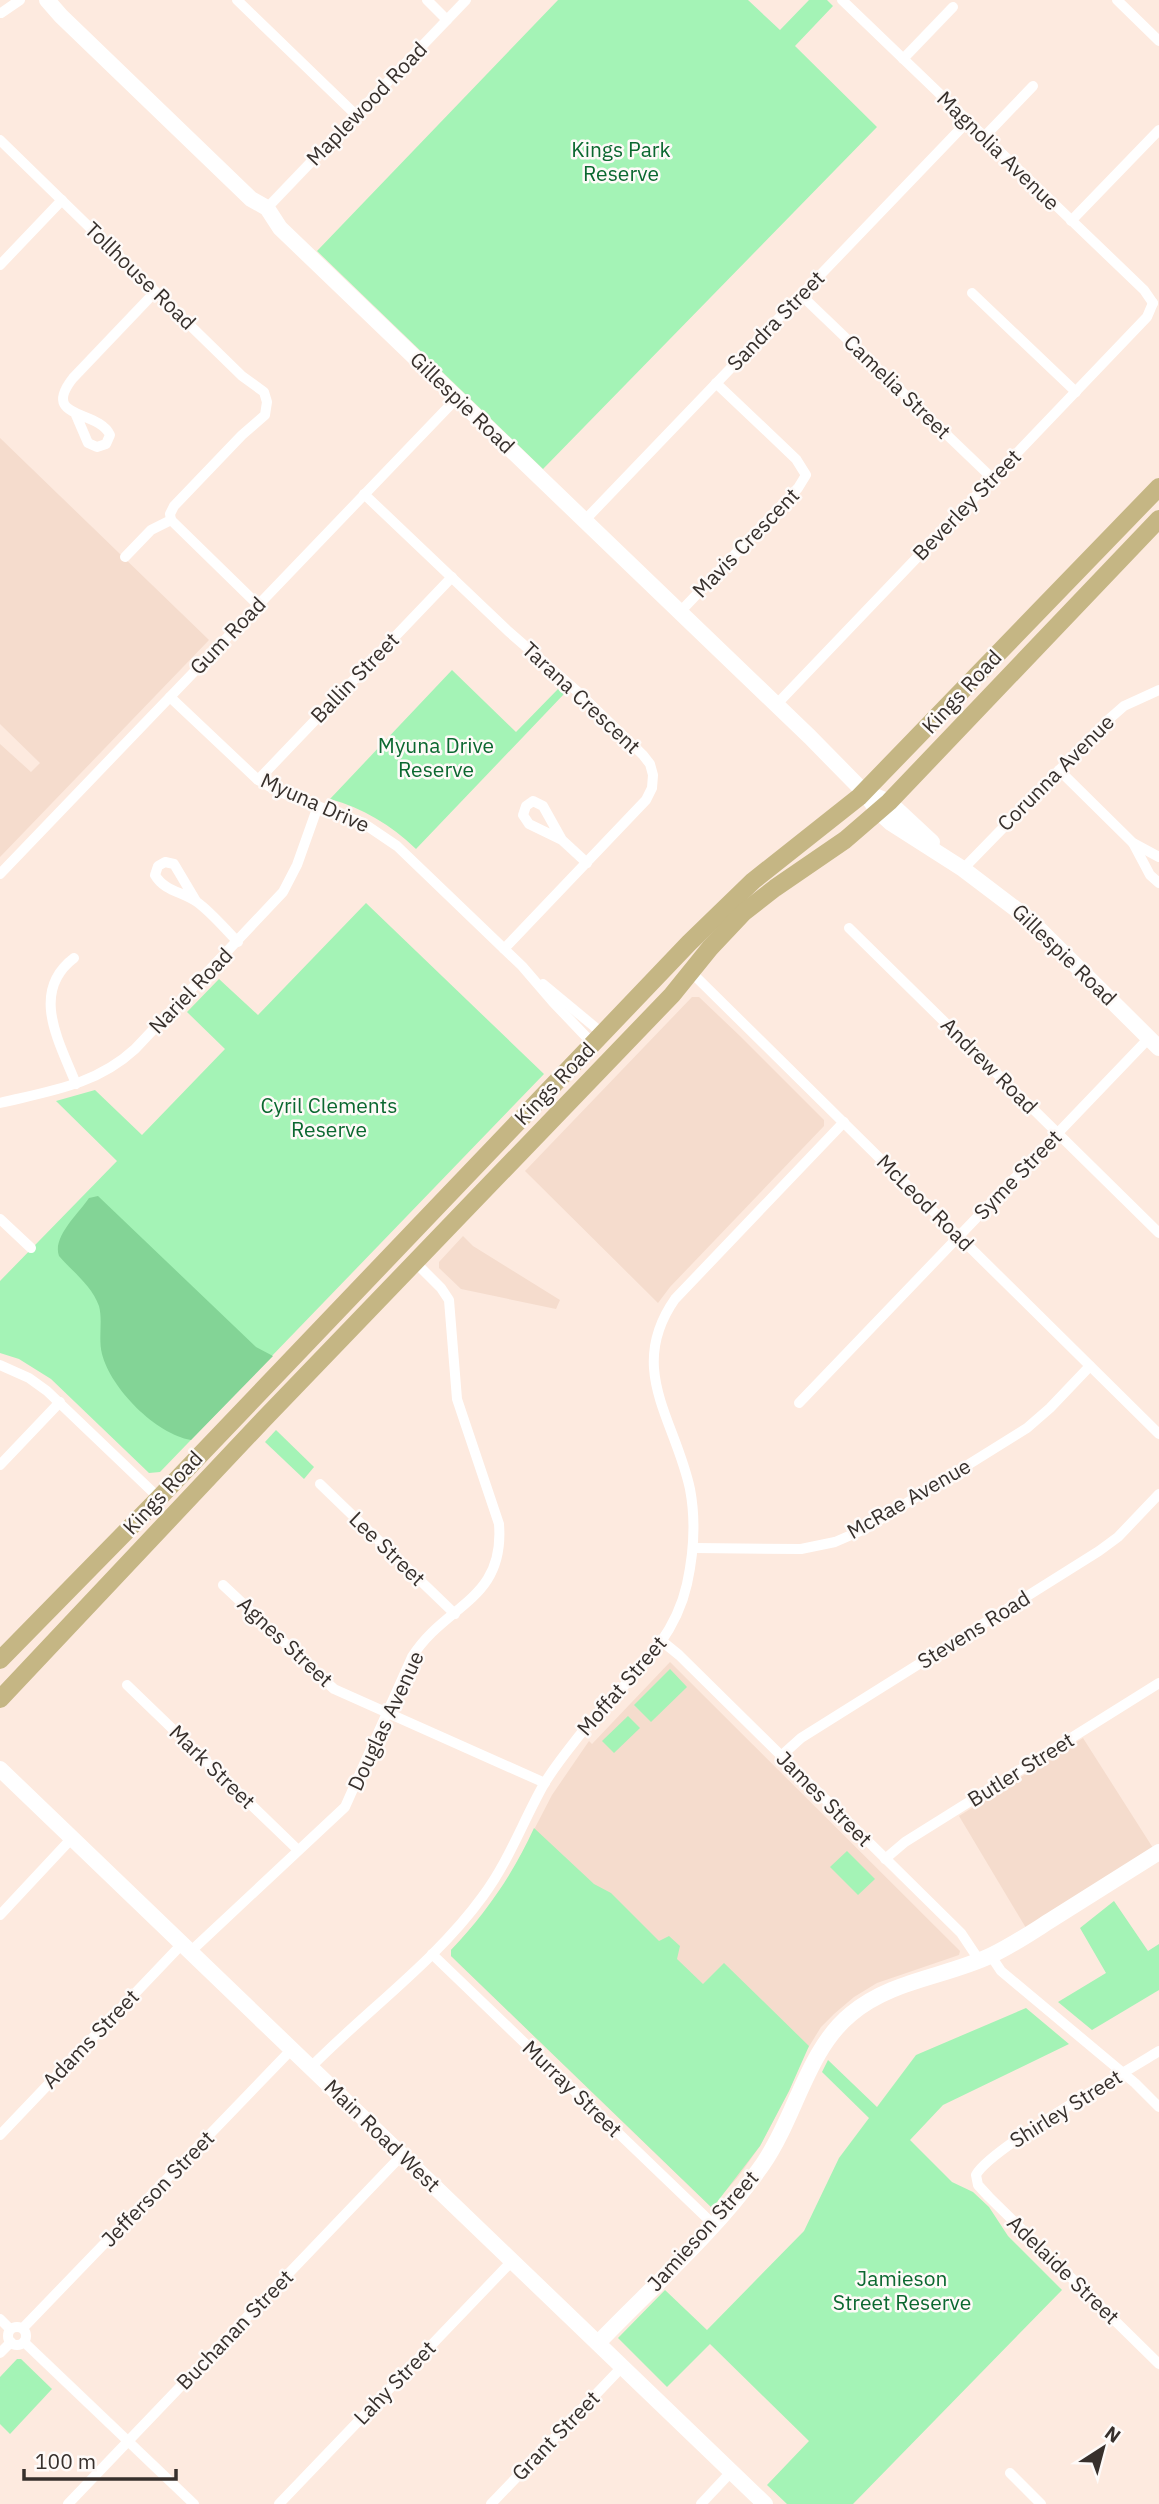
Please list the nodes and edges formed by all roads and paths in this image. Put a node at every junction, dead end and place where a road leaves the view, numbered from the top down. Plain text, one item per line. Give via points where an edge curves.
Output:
1 (9, 0) edge
2 (20, 0) edge
3 (37, 0) edge
4 (47, 0) edge
5 (237, 0) edge
6 (427, 0) edge
7 (466, 0) edge
8 (842, 0) edge
9 (1117, 0) edge
10 (953, 7) dead end
11 (0, 13) edge
12 (61, 16) junction
13 (447, 20) junction
14 (1159, 41) edge
15 (903, 59) junction
16 (1033, 86) dead end
17 (356, 115) junction
18 (968, 121) junction
19 (1159, 130) edge
20 (984, 137) junction
21 (0, 140) edge
22 (62, 200) junction
23 (267, 208) junction
24 (1072, 221) junction
25 (0, 265) edge
26 (155, 292) junction
27 (972, 293) dead end
28 (801, 295) junction
29 (1156, 302) edge
30 (716, 383) junction
31 (1076, 392) junction
32 (457, 398) junction
33 (76, 415) dead end
34 (993, 479) junction
35 (1159, 486) edge
36 (364, 494) junction
37 (1159, 519) edge
38 (171, 520) junction
39 (585, 520) junction
40 (125, 557) dead end
41 (452, 577) junction
42 (258, 605) junction
43 (680, 612) junction
44 (1159, 690) edge
45 (170, 696) junction
46 (776, 705) junction
47 (1059, 770) junction
48 (258, 780) junction
49 (864, 792) junction
50 (318, 806) junction
51 (884, 807) junction
52 (562, 840) dead end
53 (1133, 843) junction
54 (1159, 857) edge
55 (587, 863) junction
56 (963, 869) junction
57 (0, 874) edge
58 (1159, 883) edge
59 (196, 901) dead end
60 (849, 928) dead end
61 (238, 942) junction
62 (504, 949) junction
63 (74, 958) dead end
64 (691, 972) junction
65 (597, 1038) junction
66 (1154, 1043) edge
67 (616, 1053) junction
68 (76, 1084) junction
69 (0, 1103) edge
70 (844, 1122) junction
71 (1058, 1133) junction
72 (0, 1219) edge
73 (1159, 1233) edge
74 (959, 1236) junction
75 (399, 1247) junction
76 (31, 1248) dead end
77 (415, 1262) junction
78 (0, 1365) edge
79 (1090, 1366) junction
80 (60, 1402) junction
81 (799, 1403) dead end
82 (1159, 1434) edge
83 (0, 1465) edge
84 (320, 1484) dead end
85 (1159, 1494) edge
86 (159, 1498) junction
87 (176, 1513) junction
88 (694, 1548) junction
89 (223, 1585) dead end
90 (454, 1614) junction
91 (663, 1642) junction
92 (0, 1660) edge
93 (1159, 1683) edge
94 (127, 1685) dead end
95 (0, 1699) edge
96 (387, 1714) junction
97 (781, 1756) junction
98 (0, 1769) edge
99 (545, 1783) junction
100 (72, 1838) junction
101 (298, 1850) junction
102 (1159, 1852) edge
103 (885, 1859) junction
104 (0, 1915) edge
105 (186, 1948) junction
106 (432, 1954) junction
107 (985, 1958) junction
108 (292, 2049) junction
109 (1159, 2051) edge
110 (311, 2067) junction
111 (1123, 2074) junction
112 (1159, 2107) edge
113 (0, 2135) edge
114 (402, 2155) junction
115 (978, 2172) joint
116 (713, 2224) junction
117 (512, 2261) junction
118 (0, 2319) edge
119 (23, 2328) junction
120 (10, 2329) junction
121 (11, 2342) junction
122 (24, 2342) junction
123 (598, 2343) junction
124 (0, 2353) edge
125 (1159, 2364) edge
126 (622, 2367) junction
127 (128, 2442) junction
128 (731, 2472) junction
129 (1010, 2473) dead end
130 (68, 2504) edge
131 (194, 2504) edge
132 (279, 2504) edge
133 (491, 2504) edge
134 (701, 2504) edge
135 (765, 2504) edge
136 (1041, 2504) edge

1 - 11 street
2 - 11 street
3 - 12 street, Gillespie Road
4 - 12 street, Gillespie Road
5 - 17 street
6 - 13 street
7 - 13 street, Maplewood Road
8 - 15 street, Magnolia Avenue
9 - 14 street
10 - 15 street
12 - 23 street, Gillespie Road via 251,199
13 - 17 street, Maplewood Road
15 - 18 street, Magnolia Avenue
16 - 20 street
17 - 23 street, Maplewood Road
18 - 20 street, Magnolia Avenue
18 - 28 street, Sandra Street
19 - 24 street
20 - 24 street, Magnolia Avenue
21 - 22 street, Tollhouse Road
22 - 25 street
22 - 26 street, Tollhouse Road
23 - 32 street, Gillespie Road via 280,228
24 - 29 street, Magnolia Avenue
26 - 33 street via 65,387 63,402
26 - 38 street, Tollhouse Road via 261,389 267,402 265,415 174,506
27 - 31 street
28 - 30 street, Sandra Street
28 - 34 street, Camelia Street
29 - 31 street, Beverley Street
30 - 39 street, Sandra Street
30 - 43 street, Mavis Crescent via 804,467 806,475
31 - 34 street, Beverley Street
32 - 36 street, Gum Road
32 - 39 street, Gillespie Road
34 - 46 street, Beverley Street
35 - 49 main road, Kings Road
36 - 41 street, Tarana Crescent
36 - 42 street, Gum Road
37 - 51 main road, Kings Road
38 - 40 street via 151,530
38 - 42 street
39 - 43 street, Gillespie Road
41 - 48 street, Ballin Street
41 - 55 street, Tarana Crescent via 650,764 653,781 646,800
42 - 45 street, Gum Road
43 - 46 street, Gillespie Road
44 - 47 street, Corunna Avenue via 1124,706
45 - 48 street, Myuna Drive
45 - 57 street, Gum Road
46 - 49 street, Gillespie Road
47 - 53 street
47 - 56 street, Corunna Avenue
48 - 50 street, Myuna Drive
49 - 51 street, Gillespie Road
49 - 65 main road, Kings Road via 753,881
50 - 61 street, Nariel Road via 290,880
50 - 62 street, Myuna Drive via 384,836
51 - 56 street, Gillespie Road
51 - 64 main road, Kings Road via 751,907
52 - 55 street
53 - 54 street
53 - 58 street
55 - 62 street, Tarana Crescent
56 - 66 street, Gillespie Road via 1039,928
59 - 61 street
60 - 71 street, Andrew Road
61 - 68 street, Nariel Road via 122,1060
62 - 65 street, Myuna Drive
63 - 68 street via 56,976 50,1007
64 - 67 main road, Kings Road
64 - 70 street, McLeod Road
65 - 67 main road
65 - 75 main road, Kings Road
66 - 71 street, Syme Street
67 - 77 main road, Kings Road
68 - 69 street, Nariel Road
70 - 74 street, McLeod Road
70 - 88 street, Moffat Street via 675,1299 659,1327 653,1373 690,1488
71 - 73 street, Andrew Road
71 - 74 street, Syme Street
72 - 76 street
74 - 79 street, McLeod Road
74 - 81 street, Syme Street
75 - 77 main road
75 - 86 main road, Kings Road
77 - 87 main road, Kings Road
77 - 90 street, Douglas Avenue via 449,1300 457,1399 499,1524 494,1568 483,1587
78 - 80 street via 29,1377
79 - 82 street, McLeod Road
79 - 88 street, McRae Avenue via 1027,1428 865,1529 801,1549
80 - 83 street
80 - 86 street
84 - 90 street, Lee Street
85 - 97 street, Stevens Road via 1099,1551 801,1738
86 - 87 main road
86 - 92 main road, Kings Road
87 - 95 main road, Kings Road
88 - 91 street, Moffat Street via 683,1601
89 - 96 street, Agnes Street via 325,1683
90 - 96 street, Douglas Avenue via 419,1647
91 - 97 street, James Street
91 - 99 street, Moffat Street via 589,1723
93 - 103 street, Butler Street
94 - 101 street, Mark Street
96 - 99 street, Agnes Street
96 - 101 street, Douglas Avenue via 345,1807
97 - 103 street, James Street
98 - 100 street, Main Road West
99 - 106 street, Moffat Street via 484,1895
100 - 104 street
100 - 105 street, Main Road West
101 - 105 street, Douglas Avenue
102 - 107 street, Jamieson Street
103 - 107 street, James Street
105 - 108 street, Main Road West
105 - 113 street, Adams Street
106 - 110 street, Moffat Street
106 - 116 street, Murray Street
107 - 111 street, James Street
107 - 116 street, Jamieson Street via 881,1994 842,2022 819,2052 786,2126 765,2160
108 - 110 street, Main Road West
108 - 119 street, Jefferson Street
109 - 111 street, Shirley Street
110 - 114 street, Main Road West
111 - 112 street, James Street
111 - 115 street, Shirley Street via 1009,2145
114 - 117 street, Main Road West
114 - 127 street, Buchanan Street
115 - 125 street, Adelaide Street via 980,2188
116 - 123 street, Jamieson Street
117 - 123 street, Main Road West
117 - 132 street, Lahy Street
118 - 120 street
119 - 120 street
119 - 122 street
120 - 121 street
121 - 122 street
121 - 124 street
122 - 127 street
123 - 126 street, Main Road West
126 - 128 street, Main Road West
126 - 133 street, Grant Street
127 - 130 street, Buchanan Street
127 - 131 street
128 - 134 street
128 - 135 street, Main Road West
129 - 136 street

